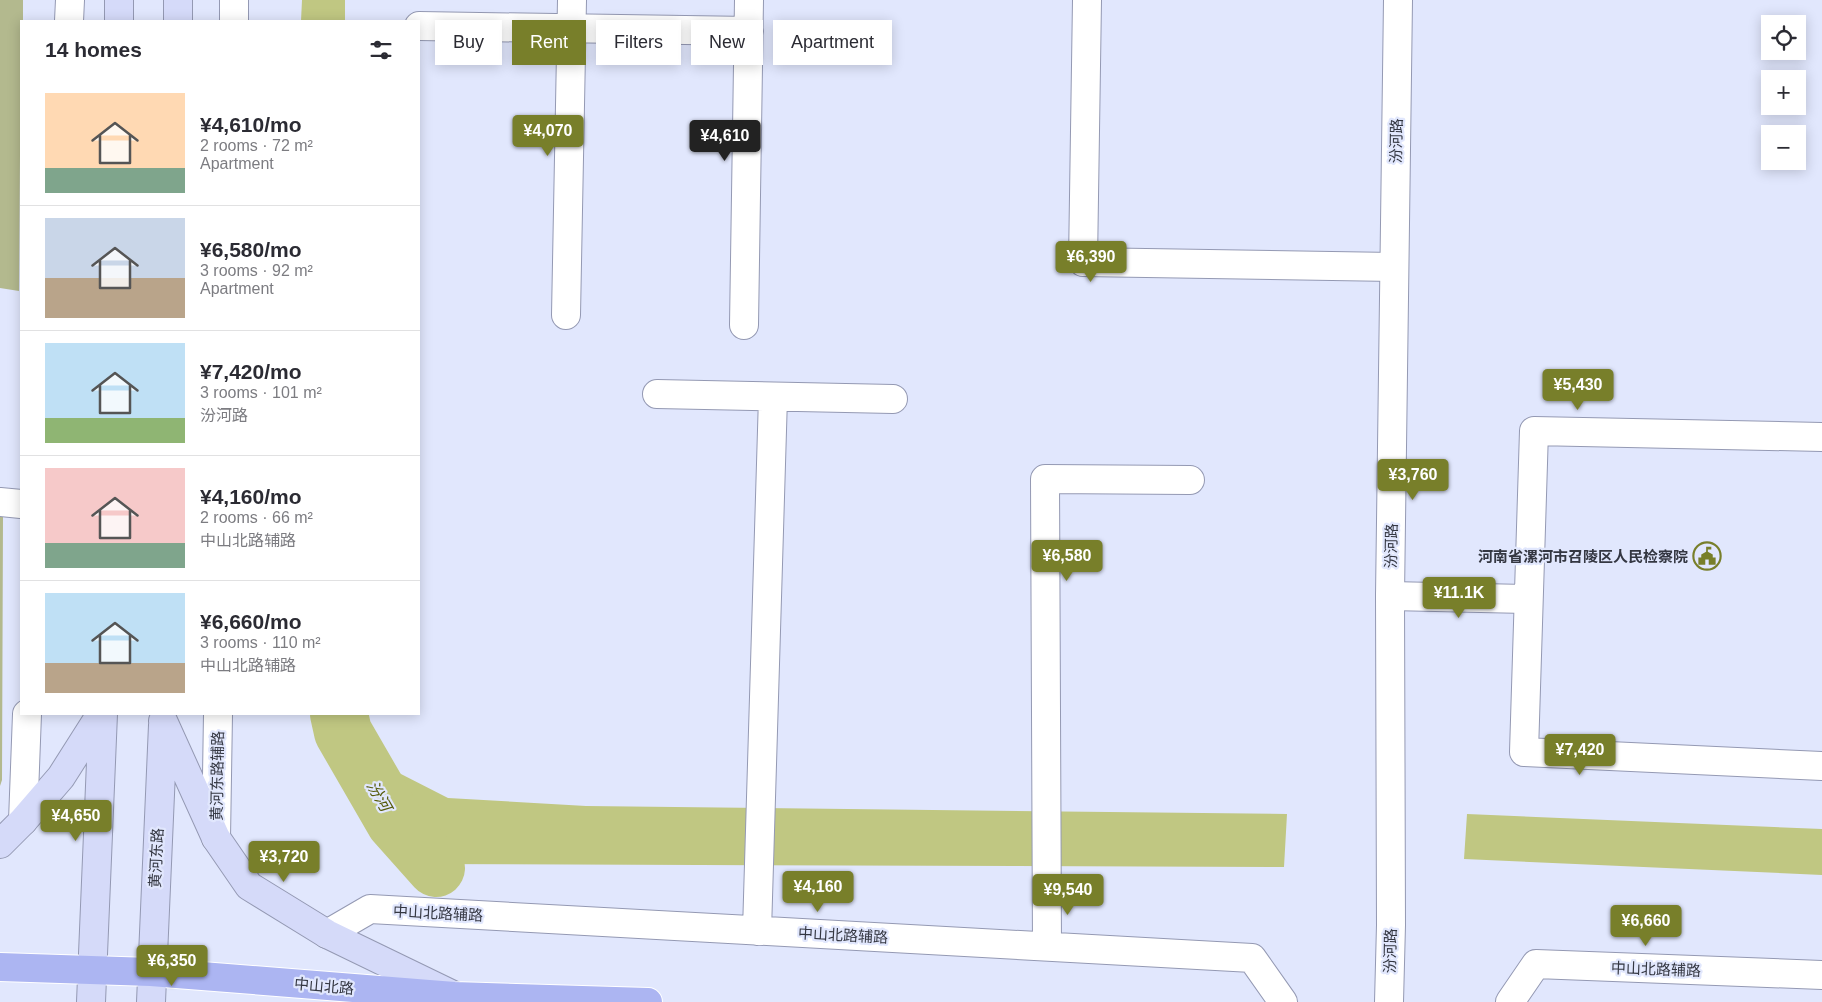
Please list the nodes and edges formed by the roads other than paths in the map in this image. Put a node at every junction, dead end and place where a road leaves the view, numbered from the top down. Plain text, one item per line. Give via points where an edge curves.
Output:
1 (70, 0) edge
2 (119, 0) edge
3 (178, 0) edge
4 (234, 0) edge
5 (572, 0) edge
6 (750, 0) edge
7 (1087, 0) edge
8 (1398, 0) edge
9 (70, 20) edge
10 (118, 20) edge
11 (178, 20) edge
12 (234, 20) edge
13 (571, 20) edge
14 (749, 20) edge
15 (420, 26) edge
16 (512, 27) edge
17 (586, 28) edge
18 (691, 30) edge
19 (570, 65) edge
20 (748, 65) edge
21 (1394, 267) junction
22 (566, 315) dead end
23 (744, 325) dead end
24 (657, 394) dead end
25 (773, 396) junction
26 (893, 399) dead end
27 (1822, 437) edge
28 (1190, 480) dead end
29 (0, 502) edge
30 (20, 504) edge
31 (1390, 596) junction
32 (1528, 599) junction
33 (27, 715) edge
34 (101, 715) edge
35 (102, 715) edge
36 (218, 715) edge
37 (163, 718) edge
38 (1822, 766) edge
39 (23, 821) junction
40 (216, 838) junction
41 (0, 844) edge
42 (756, 931) junction
43 (327, 934) junction
44 (1047, 946) junction
45 (0, 966) edge
46 (92, 971) junction
47 (151, 972) junction
48 (1822, 976) edge
49 (454, 996) junction
50 (92, 1002) edge
51 (151, 1002) edge
52 (648, 1002) edge
53 (1283, 1002) edge
54 (1389, 1002) edge
55 (1510, 1002) edge

1 - 9 street
2 - 10 main road
3 - 11 main road
4 - 12 street
5 - 13 street
6 - 14 street
7 - 21 street via 1083,262
8 - 21 street, 汾河路
15 - 16 street
17 - 18 street
19 - 22 street
20 - 23 street
21 - 31 street, 汾河路
24 - 25 street
25 - 26 street
25 - 42 street
27 - 32 street via 1534,431
28 - 44 street via 1045,479
29 - 30 street
31 - 32 street
31 - 54 street, 汾河路
32 - 38 street via 1524,752
33 - 39 street
34 - 39 main road via 60,777
35 - 46 main road
36 - 40 street, 黄河东路辅路
37 - 40 main road
37 - 47 main road, 黄河东路
39 - 41 main road
40 - 43 main road via 249,886
42 - 43 street, 中山北路辅路 via 370,909
42 - 44 street, 中山北路辅路
43 - 49 main road
44 - 53 street, 中山北路辅路 via 1252,958
45 - 46 main road, 中山北路
46 - 47 main road, 中山北路
46 - 50 main road
47 - 49 main road, 中山北路
47 - 51 main road, 黄河东路
48 - 55 street, 中山北路辅路 via 1536,964
49 - 52 main road, 中山北路

